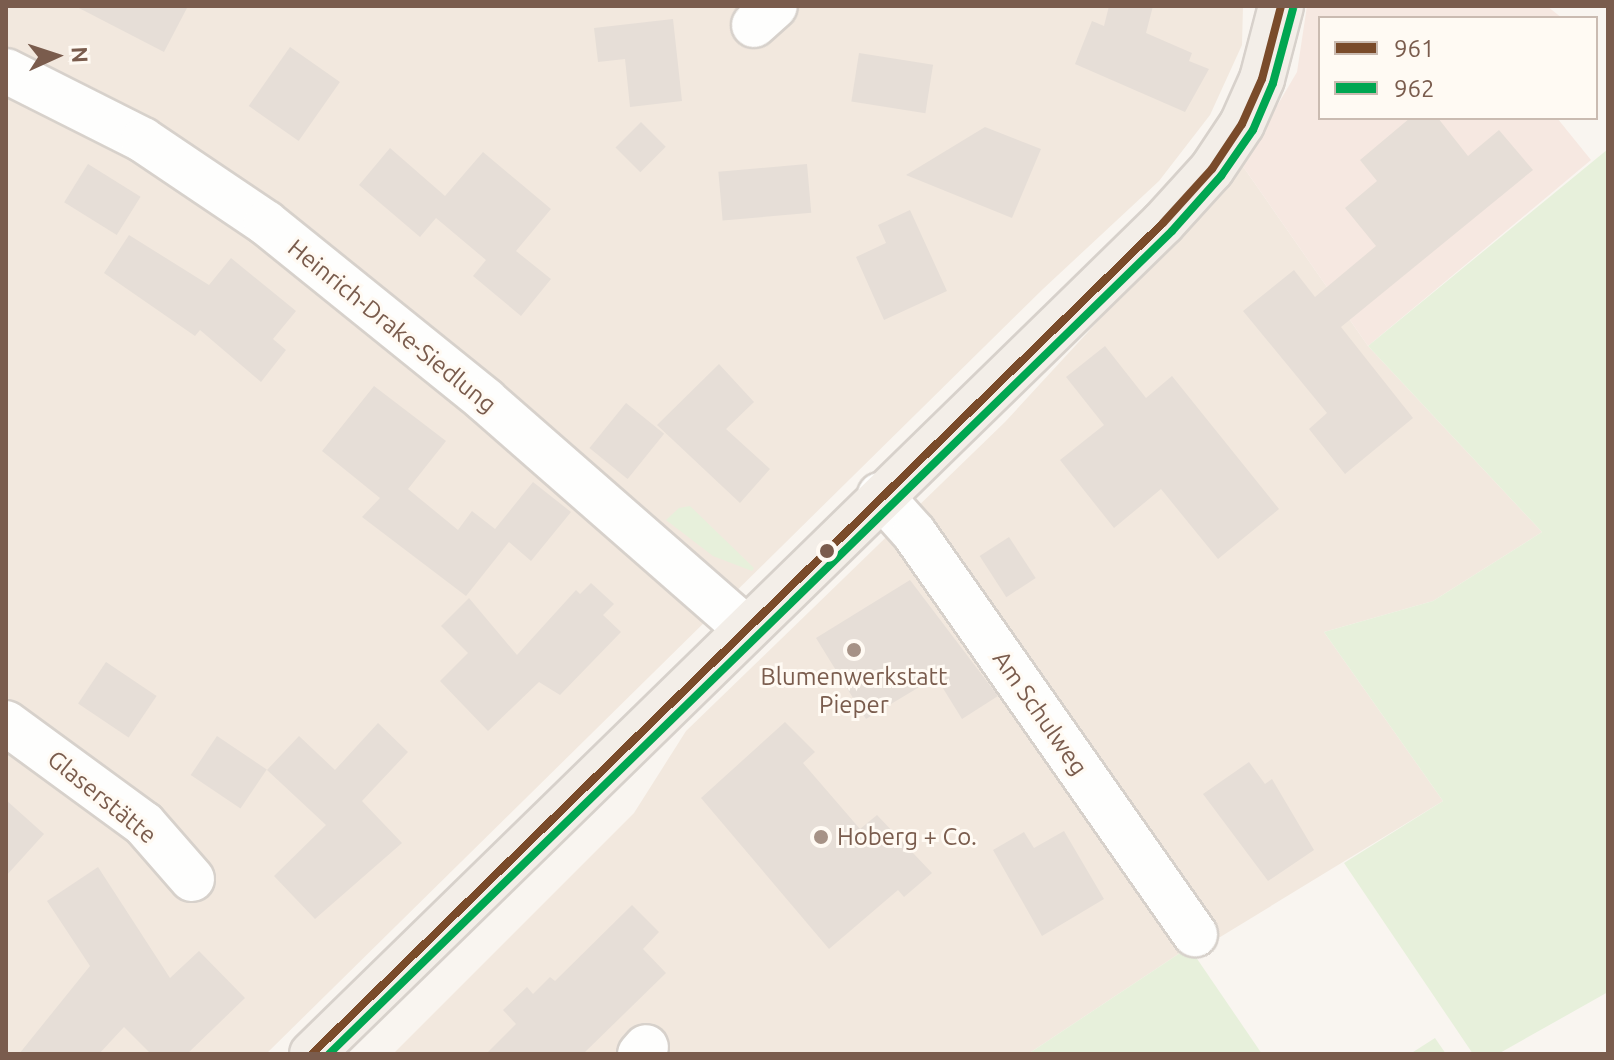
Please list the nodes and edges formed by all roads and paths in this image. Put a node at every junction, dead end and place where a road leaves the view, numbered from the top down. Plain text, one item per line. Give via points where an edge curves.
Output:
1 (1281, 6) edge
2 (6, 71) edge
3 (880, 495) junction
4 (745, 628) junction
5 (6, 723) edge
6 (192, 879) dead end
7 (1195, 935) dead end
8 (312, 1054) edge

1 - 3 main road via 1262,79 1212,169 1163,223
2 - 4 street, Heinrich-Drake-Siedlung via 143,140 266,223 485,400
3 - 4 main road
3 - 7 street, Am Schulweg via 914,533
4 - 8 main road
5 - 6 street, Glaserstätte via 144,824

